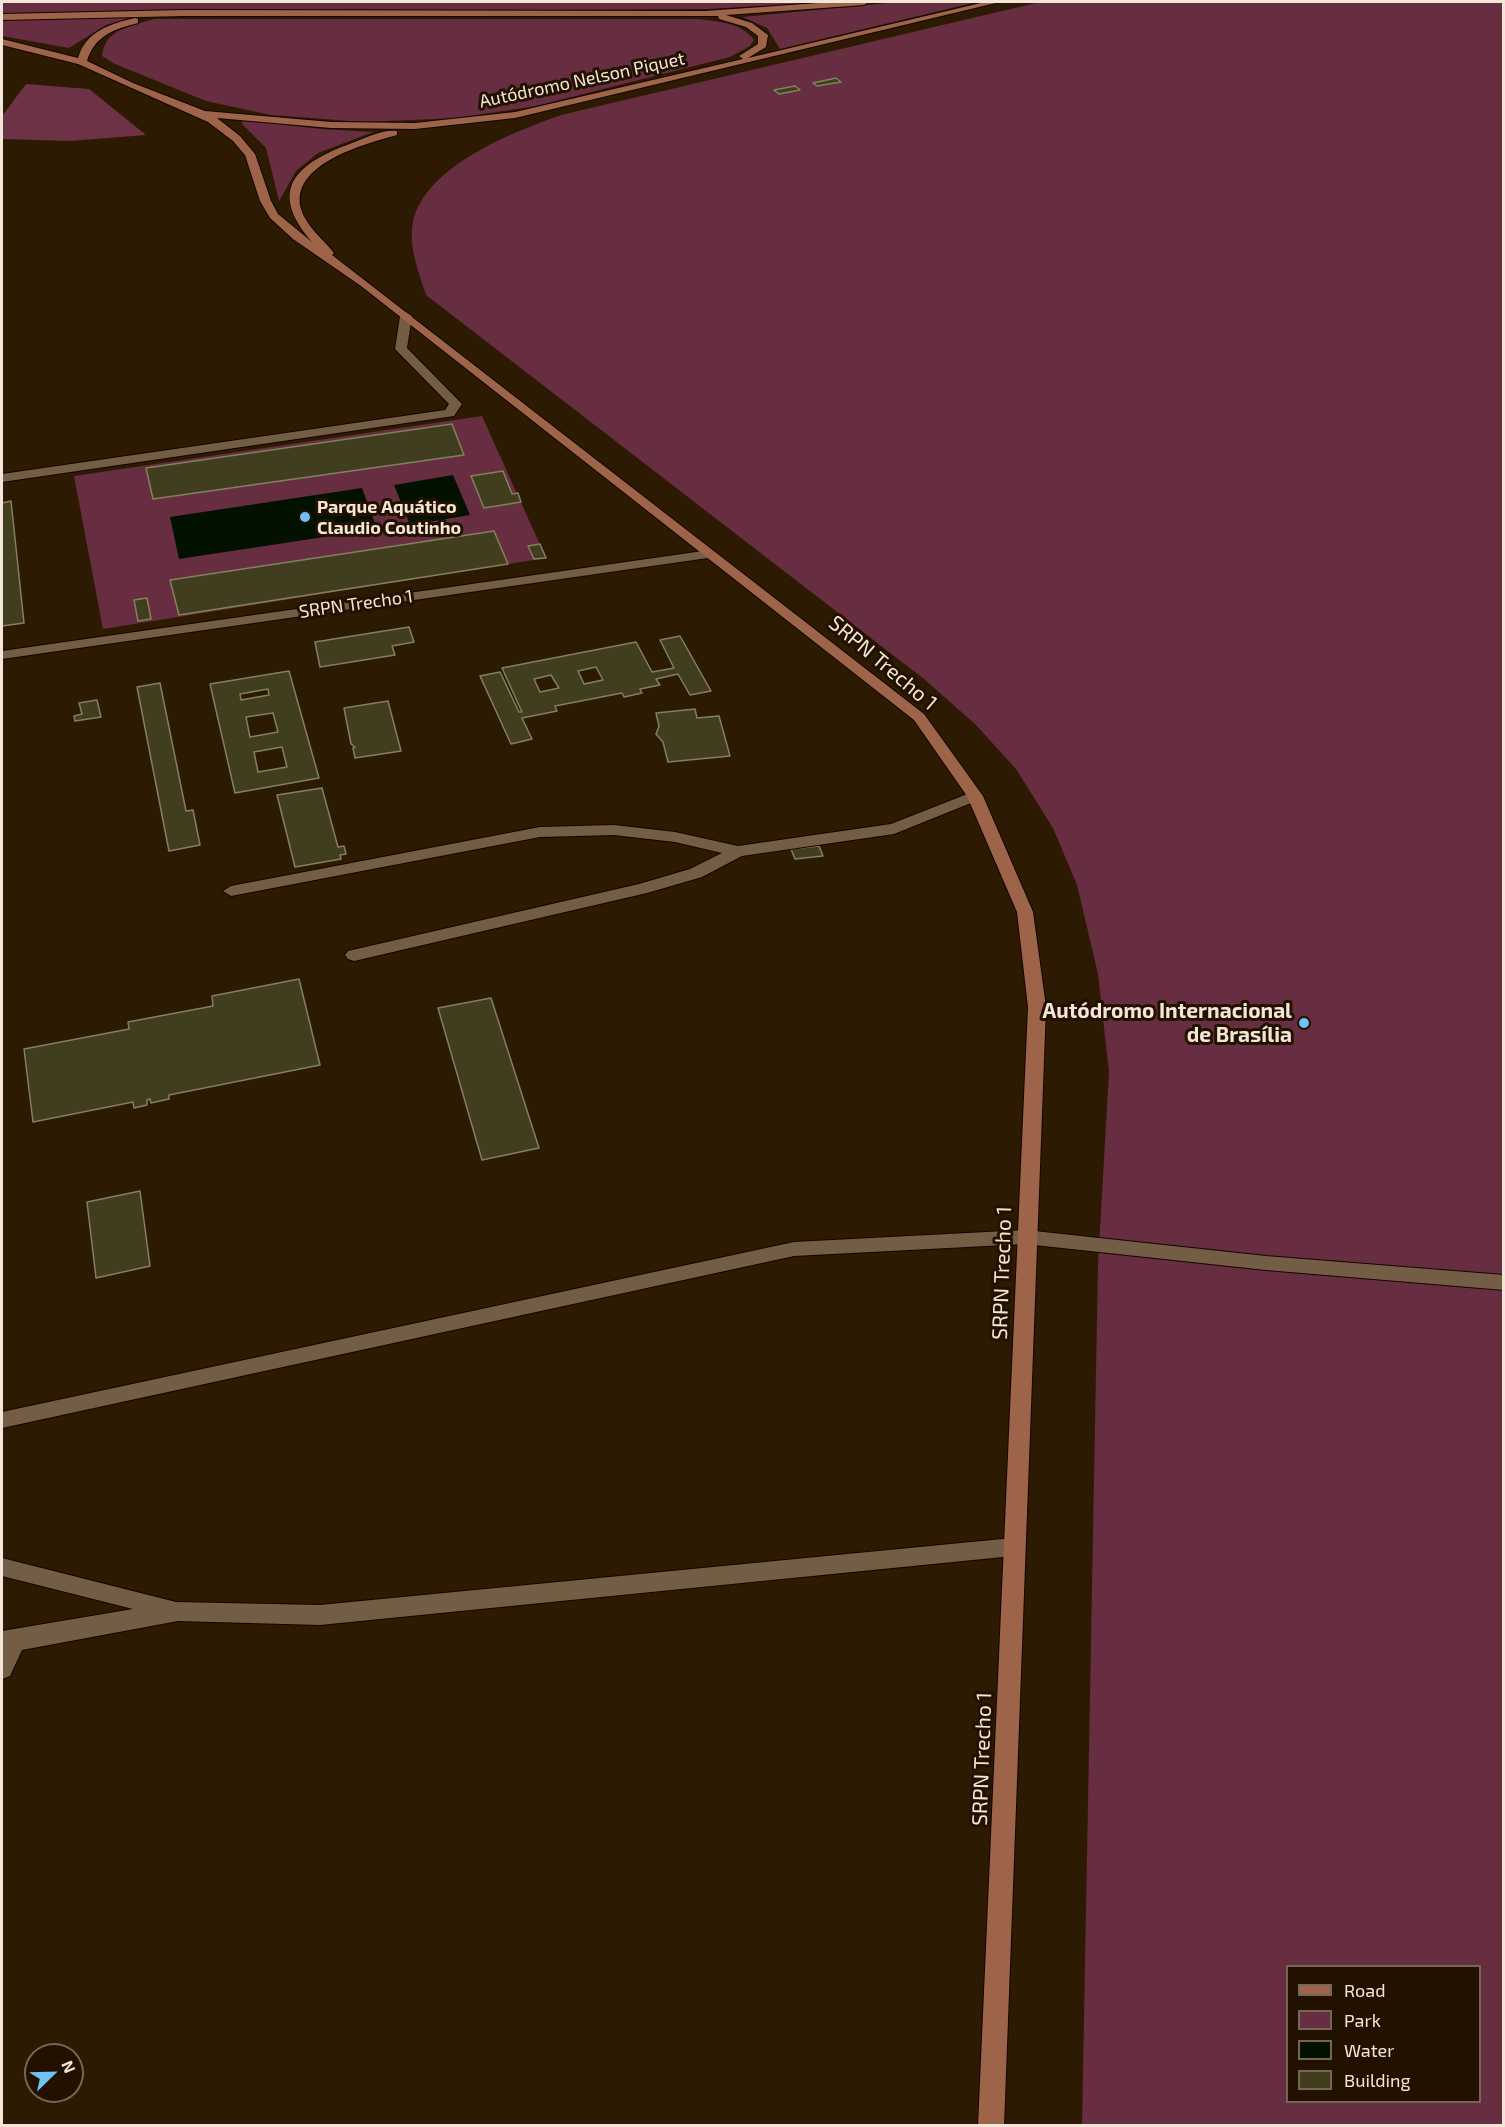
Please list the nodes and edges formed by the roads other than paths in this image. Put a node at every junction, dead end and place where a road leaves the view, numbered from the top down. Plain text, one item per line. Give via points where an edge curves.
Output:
1 (864, 2) edge
2 (995, 2) edge
3 (184, 13) junction
4 (705, 14) junction
5 (2, 17) edge
6 (2, 42) edge
7 (82, 62) junction
8 (724, 66) junction
9 (203, 114) junction
10 (415, 126) junction
11 (340, 265) junction
12 (406, 316) junction
13 (2, 478) edge
14 (710, 554) junction
15 (2, 655) edge
16 (975, 795) junction
17 (738, 851) junction
18 (231, 891) dead end
19 (354, 955) dead end
20 (1026, 1237) junction
21 (1500, 1283) edge
22 (2, 1420) edge
23 (1013, 1547) junction
24 (2, 1567) edge
25 (178, 1611) junction
26 (8, 1641) edge
27 (2, 1669) edge
28 (991, 2126) edge

1 - 4 main road
2 - 8 main road, Autódromo Nelson Piquet
3 - 4 main road
3 - 5 main road
3 - 7 main road via 138,20 98,34 85,47
4 - 8 main road via 729,18 764,35 763,45
6 - 7 main road, Autódromo Nelson Piquet
7 - 9 main road, Autódromo Nelson Piquet
8 - 10 main road, Autódromo Nelson Piquet via 515,115
9 - 10 main road, Autódromo Nelson Piquet via 331,125
9 - 11 main road, SRPN Trecho 1 via 229,131 248,151 258,172 261,194 278,220
10 - 11 main road, SRPN Trecho 1 via 325,158 306,173 295,190 294,207
11 - 12 main road, SRPN Trecho 1
12 - 13 lane via 400,349 456,404 449,413
12 - 14 main road, SRPN Trecho 1
14 - 15 lane, SRPN Trecho 1
14 - 16 main road, SRPN Trecho 1 via 919,717
16 - 17 lane via 894,829
16 - 20 main road, SRPN Trecho 1 via 1025,912 1037,1007
17 - 18 lane via 675,837 614,830 540,832
17 - 19 lane via 696,873 622,894
20 - 21 lane
20 - 22 lane via 794,1249
20 - 23 main road, SRPN Trecho 1
23 - 25 lane via 320,1615
23 - 28 main road, SRPN Trecho 1
24 - 25 lane
25 - 26 lane
26 - 27 lane

